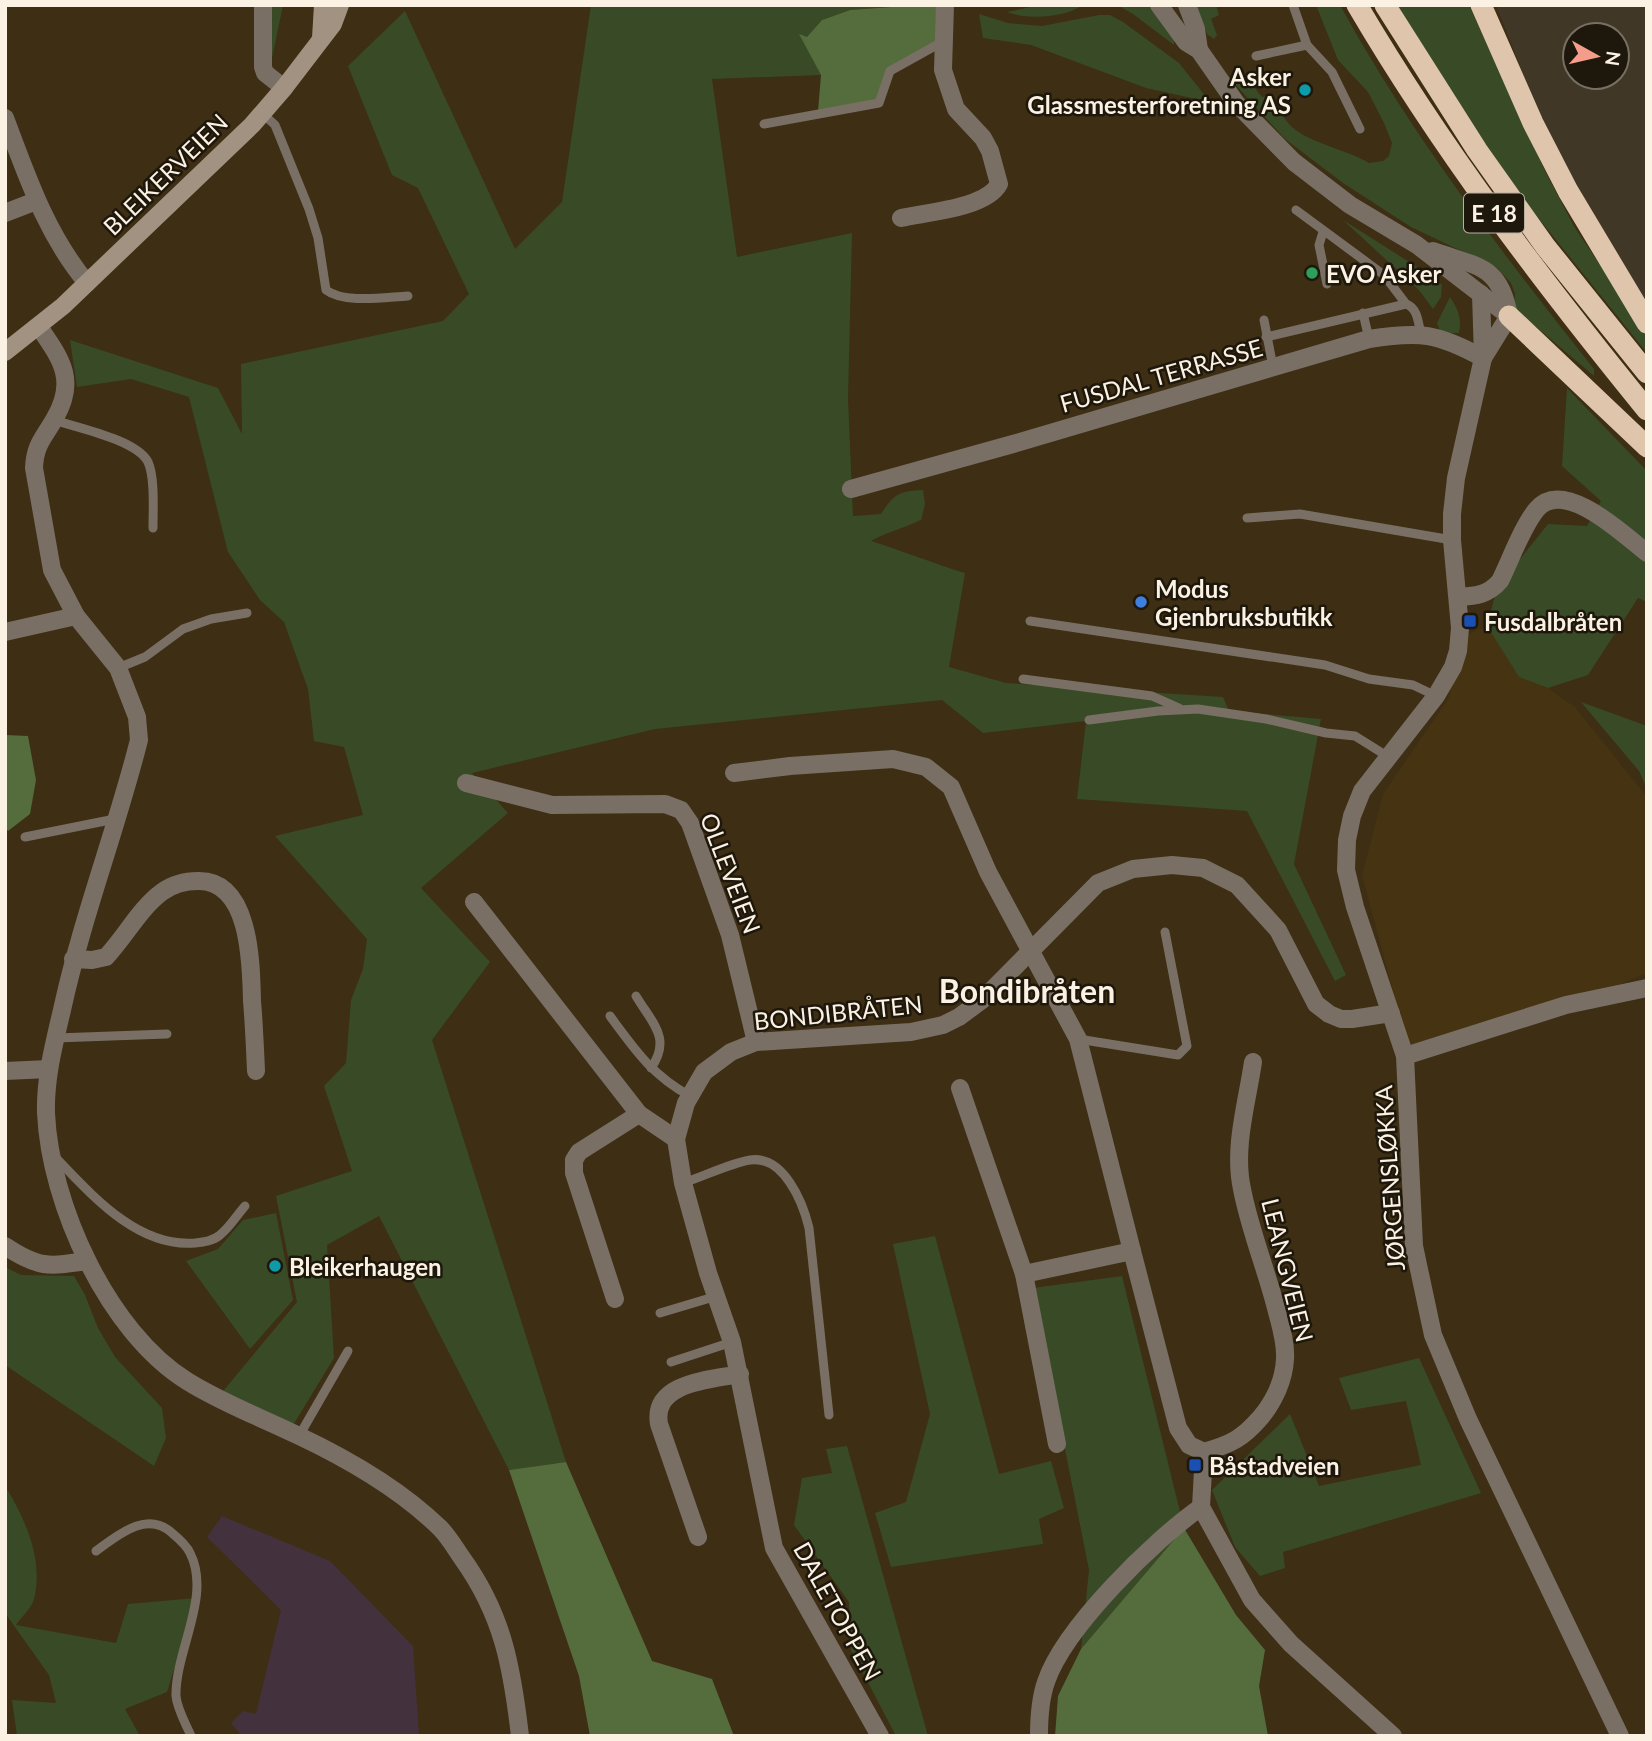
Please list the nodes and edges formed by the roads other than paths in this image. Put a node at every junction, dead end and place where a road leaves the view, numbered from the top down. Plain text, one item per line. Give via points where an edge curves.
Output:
1 (263, 5) edge
2 (323, 5) edge
3 (340, 5) edge
4 (945, 5) edge
5 (1159, 5) edge
6 (1187, 5) edge
7 (1293, 5) edge
8 (1357, 5) edge
9 (1385, 5) edge
10 (1481, 5) edge
11 (321, 38) junction
12 (944, 41) junction
13 (1307, 45) junction
14 (1199, 50) junction
15 (1256, 56) dead end
16 (284, 88) junction
17 (262, 113) junction
18 (5, 118) edge
19 (764, 124) dead end
20 (1360, 129) dead end
21 (36, 201) junction
22 (1296, 210) dead end
23 (5, 213) edge
24 (901, 218) dead end
25 (1323, 232) junction
26 (1417, 245) junction
27 (1612, 262) junction
28 (87, 283) junction
29 (1328, 284) dead end
30 (1481, 294) junction
31 (408, 296) dead end
32 (1406, 304) junction
33 (1647, 305) edge
34 (1363, 313) junction
35 (1509, 316) junction
36 (1264, 320) dead end
37 (1647, 323) edge
38 (39, 327) junction
39 (1421, 334) junction
40 (1266, 337) junction
41 (1369, 339) junction
42 (5, 352) edge
43 (1483, 358) junction
44 (1273, 368) junction
45 (1647, 373) edge
46 (1647, 410) edge
47 (54, 420) junction
48 (1647, 447) edge
49 (851, 489) dead end
50 (1247, 518) dead end
51 (153, 528) dead end
52 (1452, 540) junction
53 (1647, 553) edge
54 (1458, 597) junction
55 (247, 613) dead end
56 (76, 616) junction
57 (1030, 621) dead end
58 (5, 632) edge
59 (118, 668) junction
60 (1023, 679) dead end
61 (1436, 696) junction
62 (1181, 709) junction
63 (1088, 720) dead end
64 (1387, 756) junction
65 (734, 773) dead end
66 (466, 783) dead end
67 (115, 819) junction
68 (25, 837) dead end
69 (474, 902) dead end
70 (1165, 932) dead end
71 (1031, 950) junction
72 (73, 959) junction
73 (1647, 988) edge
74 (636, 996) dead end
75 (1391, 1013) junction
76 (610, 1016) dead end
77 (167, 1034) dead end
78 (55, 1038) junction
79 (1078, 1039) junction
80 (757, 1042) junction
81 (1405, 1056) junction
82 (1254, 1062) dead end
83 (651, 1068) junction
84 (49, 1069) junction
85 (5, 1071) edge
86 (256, 1071) dead end
87 (960, 1088) dead end
88 (690, 1096) junction
89 (639, 1114) junction
90 (676, 1139) junction
91 (52, 1153) junction
92 (683, 1183) junction
93 (245, 1206) dead end
94 (5, 1246) edge
95 (1132, 1251) junction
96 (86, 1261) junction
97 (1024, 1274) junction
98 (716, 1296) junction
99 (615, 1299) dead end
100 (660, 1314) dead end
101 (732, 1342) junction
102 (348, 1352) dead end
103 (671, 1362) dead end
104 (740, 1374) junction
105 (829, 1415) dead end
106 (748, 1423) joint
107 (299, 1436) junction
108 (1057, 1444) dead end
109 (1204, 1452) junction
110 (1201, 1507) junction
111 (698, 1537) dead end
112 (96, 1551) dead end
113 (191, 1736) edge
114 (520, 1736) edge
115 (880, 1736) edge
116 (1039, 1736) edge
117 (1394, 1736) edge
118 (1620, 1736) edge

1 - 16 street via 263,67
2 - 11 main road
3 - 11 main road
4 - 12 street
5 - 14 street via 1186,42
6 - 14 street
7 - 13 lane
8 - 46 highway, E 18 via 1464,170
9 - 45 highway, E 18 via 1477,150
10 - 27 highway via 1568,191
11 - 16 main road, BLEIKERVEIEN
12 - 19 lane via 890,71 879,103
12 - 24 street via 943,70 956,109 983,138 999,184 995,192 976,201
13 - 15 lane
13 - 20 lane via 1332,72
14 - 26 street via 1236,103 1294,162 1350,205
16 - 17 main road, BLEIKERVEIEN
17 - 28 main road, BLEIKERVEIEN
17 - 31 lane via 275,125 309,209 326,290 333,296 363,299
18 - 21 street
21 - 23 street
21 - 28 street
22 - 25 lane
25 - 29 lane via 1318,245
25 - 32 lane via 1384,275
26 - 30 street
26 - 35 street via 1493,276 1505,293
27 - 33 lane
27 - 37 highway
28 - 38 main road, BLEIKERVEIEN
30 - 35 street
30 - 43 street, JØRGENSLØKKA
32 - 34 lane
32 - 39 lane via 1416,313
34 - 40 lane
34 - 41 lane
35 - 43 street, JØRGENSLØKKA
35 - 48 highway
36 - 40 lane
38 - 42 main road, BLEIKERVEIEN
38 - 47 street via 61,360 66,377
39 - 41 street, FUSDAL TERRASSE
39 - 43 street, FUSDAL TERRASSE via 1445,339
40 - 44 lane
41 - 44 street, FUSDAL TERRASSE
43 - 52 street, JØRGENSLØKKA via 1456,478
44 - 49 street, FUSDAL TERRASSE
47 - 51 lane via 140,452 151,474
47 - 56 street via 35,453 34,468 52,570
50 - 52 lane via 1300,514
52 - 54 street, JØRGENSLØKKA
53 - 54 street via 1576,502 1548,500 1537,509 1491,591
54 - 61 street, JØRGENSLØKKA via 1458,651
55 - 59 lane via 183,629 145,657
56 - 58 street
56 - 59 street
57 - 61 lane via 1325,665 1369,679 1413,685
59 - 67 street via 137,717 139,740
60 - 62 lane via 1152,696
61 - 64 street, JØRGENSLØKKA
62 - 63 lane
62 - 64 lane via 1355,736
64 - 75 street, JØRGENSLØKKA via 1362,791 1352,817 1346,870
65 - 71 street via 893,759 926,767 951,787 988,872
66 - 80 street, OLLEVEIEN via 552,805 665,804 681,810 690,823 730,935
67 - 68 lane
67 - 72 street
69 - 89 street
70 - 79 lane via 1187,1046 1178,1055
71 - 75 street, BONDIBRÅTEN via 1098,883 1133,869 1172,865 1203,869 1237,885 1278,930 1316,1004 1329,1014 1341,1019
71 - 79 street
71 - 80 street, BONDIBRÅTEN via 982,1000 943,1025 911,1032
72 - 78 street
72 - 86 street via 106,957 150,903 173,886 186,881 216,885 234,902 246,932
73 - 81 street via 1566,1005
74 - 83 lane via 660,1037 660,1056
75 - 81 street, JØRGENSLØKKA
76 - 83 lane
77 - 78 lane
78 - 84 street
79 - 95 street
80 - 88 street, BONDIBRÅTEN via 732,1052 704,1072
81 - 118 street, JØRGENSLØKKA via 1414,1246 1433,1335 1468,1419
82 - 109 street, LEANGVEIEN via 1240,1142 1241,1188 1272,1291 1285,1358 1281,1384 1247,1433 1229,1445
83 - 88 lane
84 - 85 street
84 - 91 street via 46,1113
87 - 97 street
88 - 90 street, BONDIBRÅTEN
89 - 90 street
89 - 99 street via 579,1152 574,1160 574,1173
90 - 92 street, BONDIBRÅTEN
91 - 93 lane via 93,1197 140,1231 164,1240 208,1242
91 - 96 street via 68,1217
92 - 98 street, BONDIBRÅTEN
92 - 105 lane via 752,1159 771,1164 792,1185 809,1228
94 - 96 street via 46,1266
95 - 97 street
95 - 109 street via 1178,1428 1189,1445
96 - 107 street via 131,1330 155,1356 186,1380
97 - 108 street
98 - 100 lane
98 - 101 street, BONDIBRÅTEN
101 - 103 lane
101 - 104 street, BONDIBRÅTEN
102 - 107 lane
104 - 106 street, BONDIBRÅTEN
104 - 111 street via 676,1390 658,1408 659,1424
106 - 115 street, DALETOPPEN via 774,1548
107 - 114 street via 386,1483 442,1529 478,1580 495,1614
109 - 110 street
110 - 116 street via 1153,1547 1093,1609 1057,1658 1045,1683
110 - 117 street via 1252,1600 1290,1644
112 - 113 lane via 145,1523 170,1531 190,1552 196,1577 194,1608 177,1674 176,1699

